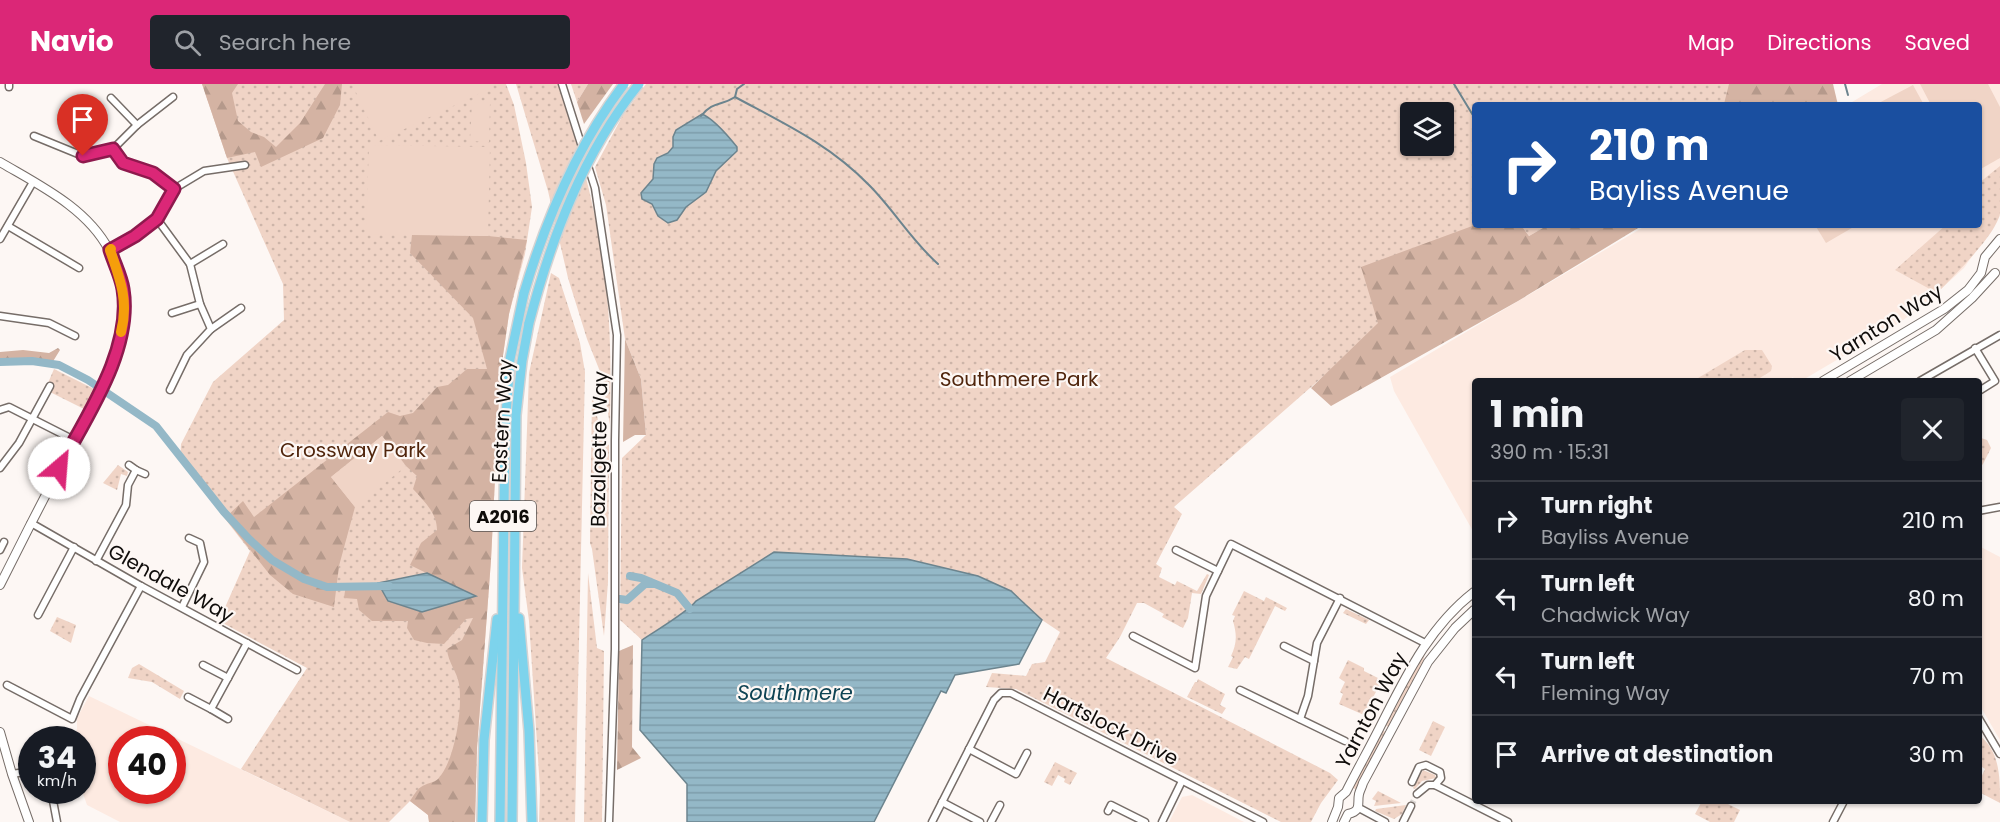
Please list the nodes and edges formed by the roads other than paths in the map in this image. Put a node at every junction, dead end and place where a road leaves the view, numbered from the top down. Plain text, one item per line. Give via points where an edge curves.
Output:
1 (562, 84) edge
2 (624, 84) edge
3 (639, 84) edge
4 (172, 97) dead end
5 (111, 98) dead end
6 (137, 125) junction
7 (34, 136) dead end
8 (113, 149) junction
9 (0, 162) edge
10 (246, 165) dead end
11 (33, 182) junction
12 (174, 189) junction
13 (157, 219) junction
14 (8, 226) junction
15 (0, 239) edge
16 (2000, 240) edge
17 (223, 244) dead end
18 (110, 250) junction
19 (1996, 251) edge
20 (1985, 263) junction
21 (190, 264) junction
22 (79, 268) dead end
23 (1997, 272) edge
24 (200, 304) junction
25 (241, 308) dead end
26 (172, 313) dead end
27 (0, 316) edge
28 (211, 329) junction
29 (2000, 335) edge
30 (75, 336) dead end
31 (1975, 348) junction
32 (1828, 378) edge
33 (1855, 378) edge
34 (1927, 378) edge
35 (50, 386) dead end
36 (1982, 389) edge
37 (170, 390) dead end
38 (0, 410) edge
39 (32, 419) junction
40 (74, 440) junction
41 (129, 465) dead end
42 (0, 468) edge
43 (136, 470) junction
44 (145, 474) dead end
45 (2000, 507) edge
46 (1982, 510) edge
47 (31, 523) junction
48 (189, 538) dead end
49 (4, 542) dead end
50 (74, 547) junction
51 (0, 550) edge
52 (1176, 550) dead end
53 (96, 561) junction
54 (1218, 571) junction
55 (515, 577) junction
56 (502, 578) junction
57 (0, 585) edge
58 (141, 586) junction
59 (1472, 594) edge
60 (1340, 598) junction
61 (182, 607) junction
62 (1472, 612) edge
63 (38, 615) dead end
64 (1133, 636) dead end
65 (247, 643) junction
66 (1425, 643) junction
67 (1284, 646) dead end
68 (1436, 651) junction
69 (1314, 661) junction
70 (203, 665) dead end
71 (297, 670) dead end
72 (228, 678) junction
73 (7, 685) dead end
74 (1240, 690) dead end
75 (188, 697) dead end
76 (211, 709) junction
77 (228, 718) dead end
78 (1300, 719) junction
79 (1982, 724) edge
80 (0, 732) edge
81 (1345, 741) dead end
82 (969, 749) junction
83 (1028, 753) dead end
84 (2000, 754) edge
85 (18, 773) edge
86 (12, 774) junction
87 (1182, 781) junction
88 (1412, 782) dead end
89 (1435, 785) junction
90 (1346, 792) junction
91 (1417, 794) tunnel mouth
92 (1358, 797) junction
93 (942, 802) junction
94 (1472, 802) edge
95 (54, 804) edge
96 (1476, 804) edge
97 (1842, 804) edge
98 (1000, 805) dead end
99 (1411, 806) tunnel mouth
100 (1338, 807) junction
101 (1359, 808) junction
102 (1108, 811) dead end
103 (1346, 818) edge
104 (29, 822) edge
105 (57, 822) edge
106 (482, 822) edge
107 (500, 822) edge
108 (512, 822) edge
109 (532, 822) edge
110 (609, 822) edge
111 (932, 822) edge
112 (980, 822) edge
113 (992, 822) edge
114 (1145, 822) edge
115 (1162, 822) edge
116 (1263, 822) edge
117 (1332, 822) edge
118 (1385, 822) edge
119 (1403, 822) edge
120 (1508, 822) edge
121 (1833, 822) edge

1 - 110 street, Bazalgette Way via 595,188 617,335 615,649
2 - 56 main road, Eastern Way / A2016, bridge via 563,186 524,293 507,394
3 - 55 main road, Eastern Way / A2016, bridge via 607,129 560,223 529,323 516,415
4 - 6 street
5 - 6 street
6 - 8 street
7 - 8 street via 83,156
8 - 12 street via 123,163 153,173
9 - 11 street
10 - 12 street via 204,171
11 - 14 street
11 - 18 street via 86,219
12 - 13 street
13 - 18 street
13 - 21 street
14 - 15 street
14 - 22 street
16 - 19 street, Yarnton Way
17 - 21 street
18 - 40 street via 123,288 122,329 110,370
19 - 20 street, Yarnton Way via 1985,257
20 - 23 street, Yarnton Way via 1988,270
20 - 32 street, Yarnton Way via 1968,290 1944,309
21 - 24 street
23 - 33 street, Yarnton Way via 1936,330
24 - 26 street
24 - 28 street
25 - 28 street
27 - 30 street via 49,323
28 - 37 street via 187,355
29 - 31 street
31 - 34 street
31 - 36 street via 1995,381
35 - 39 street
38 - 39 street via 9,407
39 - 40 street
39 - 42 street
40 - 47 street
41 - 43 street
43 - 44 street
43 - 53 street via 128,485 126,505
45 - 46 street
47 - 50 street, Glendale Way
47 - 57 street
48 - 61 street via 200,543 204,562
49 - 51 street
50 - 53 street, Glendale Way
50 - 63 street
52 - 54 street
53 - 58 street, Glendale Way
54 - 60 street via 1231,544
54 - 64 street via 1206,596 1195,668
55 - 108 main road, Eastern Way / A2016
55 - 109 main road via 528,720
56 - 106 main road via 484,740
56 - 107 main road, Eastern Way / A2016
58 - 61 street, Glendale Way
58 - 73 street via 72,719
59 - 66 street, Yarnton Way
60 - 66 street
60 - 69 street via 1317,643
61 - 65 street, Glendale Way
62 - 68 street, Yarnton Way
65 - 71 street, Glendale Way
65 - 72 street
66 - 68 street, Yarnton Way
66 - 90 street, Yarnton Way
67 - 69 street
68 - 92 street, Yarnton Way via 1414,685
69 - 78 street
70 - 72 street
72 - 76 street
74 - 78 street
75 - 76 street
76 - 77 street
78 - 81 street
79 - 84 street
80 - 86 street
82 - 83 street via 1016,774
82 - 87 street, Hartslock Drive via 994,700 1001,693 1011,693
82 - 93 street, Hartslock Drive
85 - 86 street
86 - 104 street
87 - 115 street
87 - 116 street, Hartslock Drive
88 - 89 street via 1419,767 1426,765 1440,772 1441,778
89 - 91 street via 1428,785
89 - 94 street
90 - 92 street, Yarnton Way
90 - 100 street, Yarnton Way via 1339,798
92 - 101 street, Yarnton Way
93 - 111 street, Hartslock Drive
93 - 112 street
95 - 105 street
96 - 120 street
97 - 121 street
98 - 113 street
99 - 119 street
100 - 103 street
100 - 117 street, Yarnton Way
101 - 103 street
101 - 118 street
102 - 114 street via 1111,805

